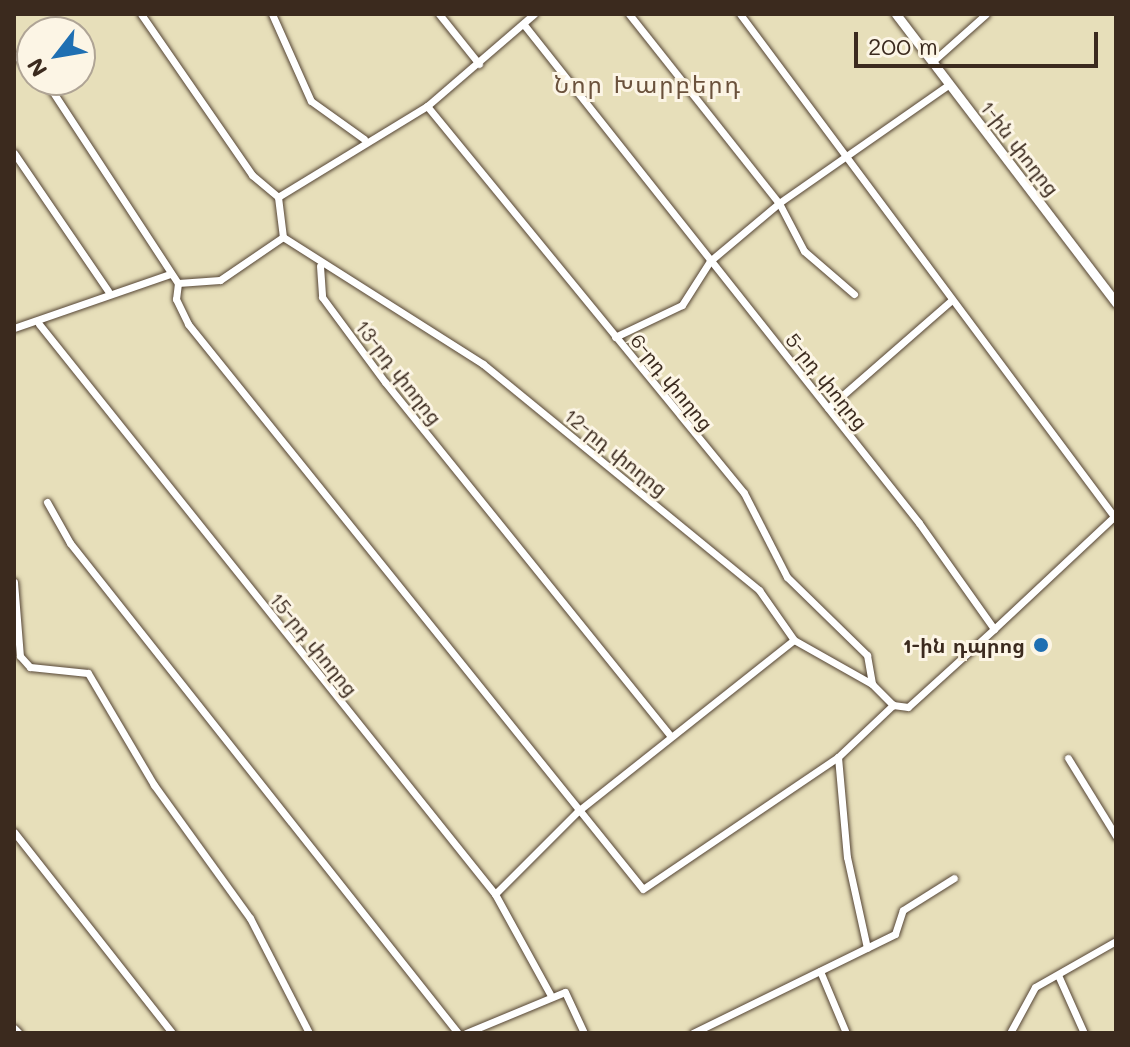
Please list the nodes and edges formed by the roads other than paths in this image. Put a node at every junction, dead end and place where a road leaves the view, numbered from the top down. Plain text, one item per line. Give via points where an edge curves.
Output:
1 (141, 14) edge
2 (272, 14) edge
3 (439, 14) edge
4 (534, 14) edge
5 (629, 14) edge
6 (740, 14) edge
7 (896, 14) edge
8 (986, 14) edge
9 (525, 26) junction
10 (932, 62) junction
11 (479, 64) junction
12 (948, 85) junction
13 (55, 96) edge
14 (427, 106) junction
15 (364, 139) junction
16 (14, 153) edge
17 (847, 156) junction
18 (278, 197) junction
19 (779, 203) junction
20 (283, 237) junction
21 (710, 261) junction
22 (320, 266) junction
23 (170, 274) junction
24 (178, 283) junction
25 (108, 291) junction
26 (854, 294) dead end
27 (952, 300) junction
28 (1116, 303) edge
29 (39, 324) junction
30 (14, 328) edge
31 (615, 337) junction
32 (828, 408) junction
33 (47, 502) dead end
34 (1115, 517) edge
35 (16, 586) edge
36 (994, 629) junction
37 (794, 640) junction
38 (872, 684) junction
39 (893, 705) junction
40 (671, 736) junction
41 (838, 757) junction
42 (1068, 758) dead end
43 (578, 811) junction
44 (14, 832) edge
45 (1116, 836) edge
46 (954, 878) dead end
47 (495, 894) junction
48 (1116, 941) edge
49 (867, 948) junction
50 (820, 971) junction
51 (1058, 975) junction
52 (550, 994) junction
53 (14, 1028) edge
54 (19, 1033) edge
55 (172, 1033) edge
56 (309, 1033) edge
57 (458, 1033) edge
58 (466, 1033) edge
59 (584, 1033) edge
60 (693, 1033) edge
61 (846, 1033) edge
62 (1010, 1033) edge
63 (1084, 1033) edge

1 - 18 street via 252,175
2 - 15 street via 311,101
3 - 11 street
4 - 9 street
5 - 19 street
6 - 17 street
7 - 10 main road, 1-ին փողոց
8 - 10 street
9 - 11 street
9 - 21 street, 5-րդ փողոց
10 - 12 main road, 1-ին փողոց
11 - 14 street
12 - 17 street
12 - 28 main road, 1-ին փողոց
13 - 23 street
14 - 15 street
14 - 31 street, 6-րդ փողոց
15 - 18 street
16 - 25 street
17 - 19 street
17 - 27 street
18 - 20 street
19 - 21 street
19 - 26 street via 804,251
20 - 22 street
20 - 24 street via 220,280
21 - 31 street via 682,305
21 - 32 street, 5-րդ փողոց
22 - 37 street, 12-րդ փողոց via 483,364 759,590
22 - 40 street, 13-րդ փողոց via 322,297 358,346
23 - 24 street
23 - 25 street
24 - 43 street via 176,299 188,324
25 - 29 street
27 - 32 street
27 - 34 street
29 - 30 street
29 - 47 street, 15-րդ փողոց
31 - 38 street, 6-րդ փողոց via 744,493 787,577 867,655
32 - 36 street, 5-րդ փողոց
33 - 57 street via 70,543
34 - 36 street
35 - 56 street via 20,656 30,667 88,673 154,785 250,918
36 - 39 street via 908,707
37 - 38 street, 12-րդ փողոց
37 - 40 street
38 - 39 street
39 - 41 street
40 - 43 street
41 - 43 street via 643,889
41 - 49 street via 847,857
42 - 45 street
43 - 47 street
44 - 55 street
46 - 49 street via 903,910 895,934
47 - 52 street, 15-րդ փողոց
48 - 51 street
49 - 50 street
50 - 60 street
50 - 61 street
51 - 62 street via 1035,987
51 - 63 street
52 - 58 street
52 - 59 street via 565,992
53 - 54 street

